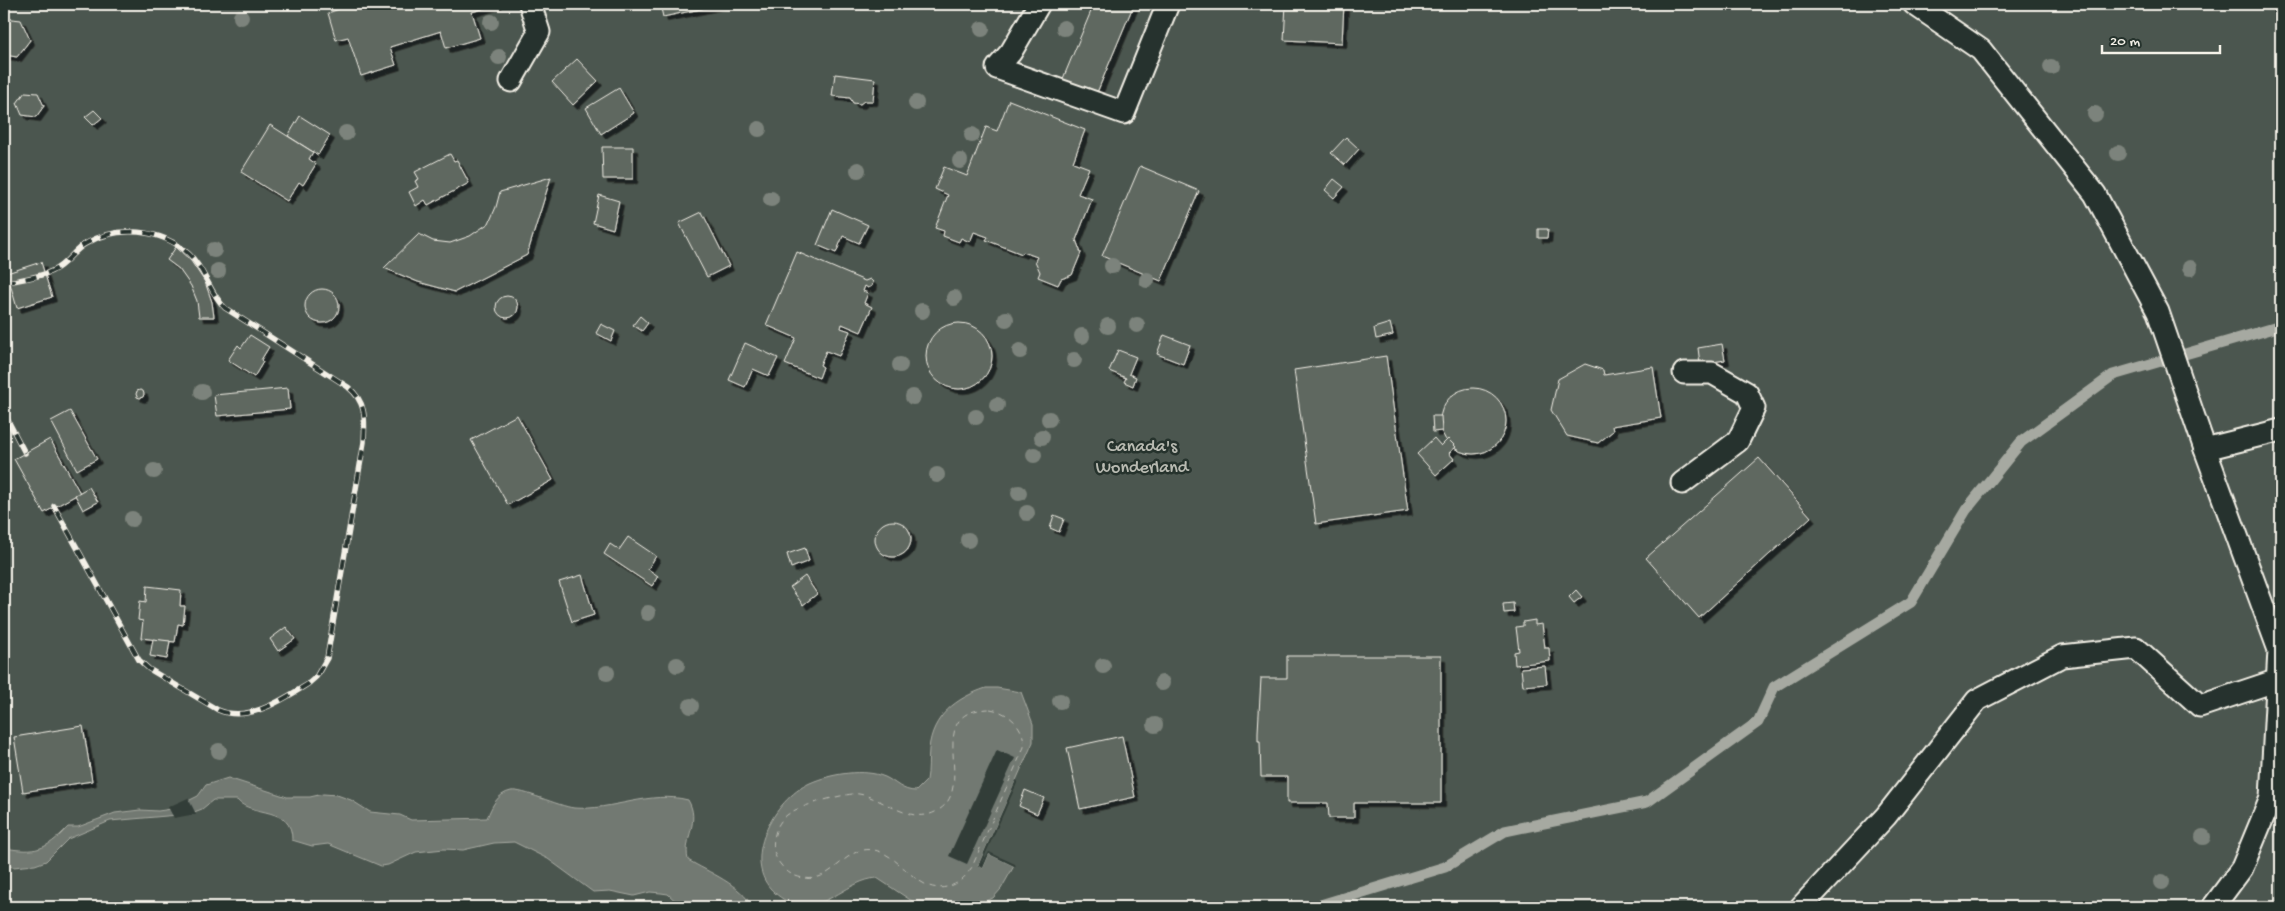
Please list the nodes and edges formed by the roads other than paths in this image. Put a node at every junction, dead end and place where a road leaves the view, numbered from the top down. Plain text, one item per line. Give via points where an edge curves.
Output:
1 (530, 4) edge
2 (1039, 4) edge
3 (1168, 4) edge
4 (1914, 4) edge
5 (511, 81) dead end
6 (1684, 373) dead end
7 (2281, 430) edge
8 (2205, 449) junction
9 (1682, 483) dead end
10 (2278, 680) junction
11 (1801, 907) edge
12 (2213, 907) edge

1 - 5 lane via 539,32
2 - 3 lane via 1011,52 997,68 1124,113
4 - 8 lane via 1981,50 2095,194 2158,312
6 - 9 lane via 1712,373 1747,393 1754,408 1738,441
7 - 8 lane
8 - 10 lane via 2279,650
10 - 11 lane via 2200,706 2136,648 2062,656 1977,700 1886,816
10 - 12 lane via 2271,798 2242,868

